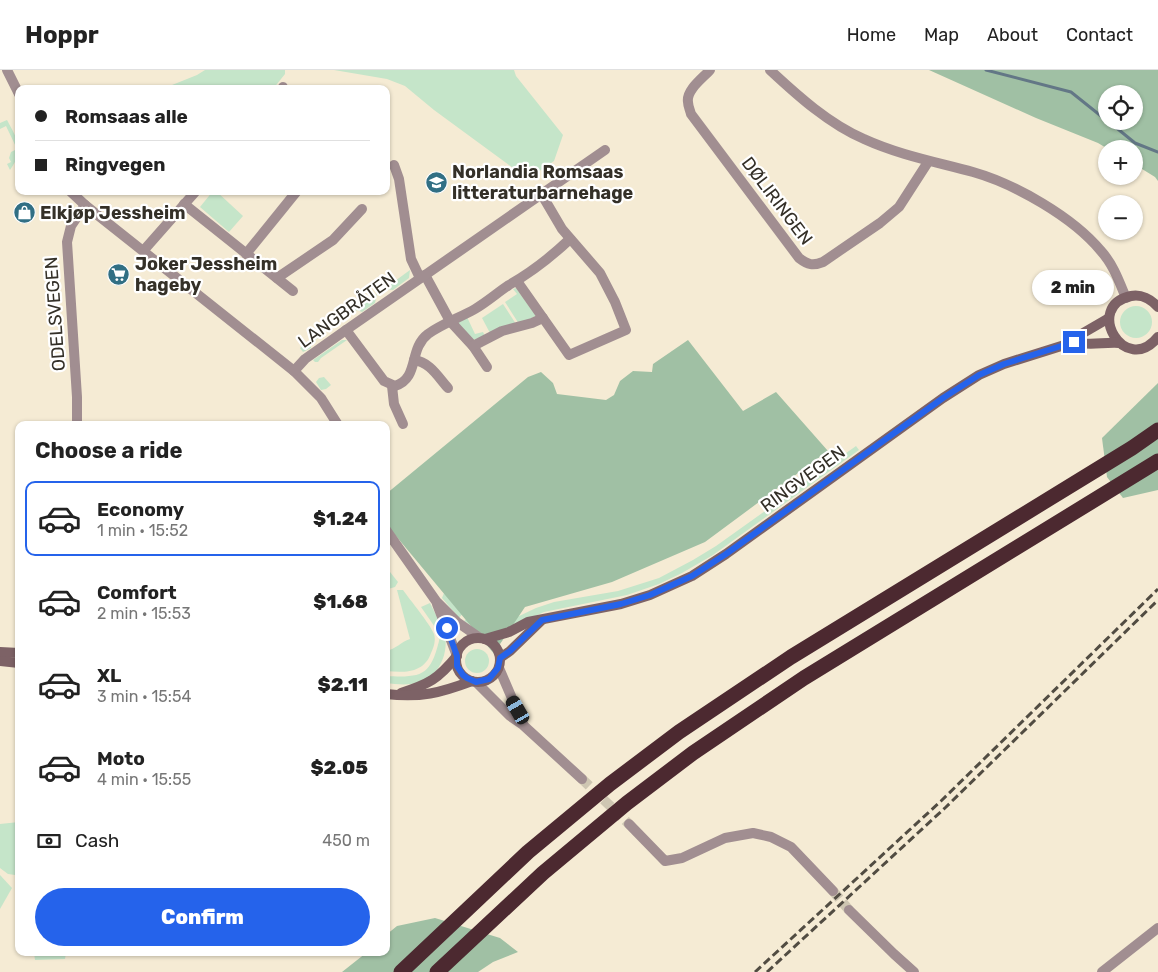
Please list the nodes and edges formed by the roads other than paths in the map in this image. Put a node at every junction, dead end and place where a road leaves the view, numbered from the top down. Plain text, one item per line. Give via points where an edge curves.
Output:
1 (6, 70) edge
2 (710, 70) edge
3 (770, 70) edge
4 (15, 87) edge
5 (605, 150) dead end
6 (928, 162) junction
7 (394, 165) dead end
8 (74, 195) edge
9 (192, 195) edge
10 (293, 195) edge
11 (542, 195) junction
12 (184, 204) junction
13 (84, 205) junction
14 (362, 209) dead end
15 (570, 239) junction
16 (144, 250) junction
17 (246, 254) junction
18 (423, 276) junction
19 (277, 278) junction
20 (517, 281) junction
21 (293, 291) dead end
22 (1126, 298) junction
23 (1157, 304) edge
24 (543, 318) junction
25 (1110, 318) junction
26 (450, 321) junction
27 (346, 330) junction
28 (1158, 337) edge
29 (1074, 342) junction
30 (1119, 343) junction
31 (473, 346) junction
32 (414, 360) junction
33 (487, 367) dead end
34 (294, 371) junction
35 (392, 386) junction
36 (448, 388) dead end
37 (77, 421) edge
38 (335, 421) edge
39 (403, 424) dead end
40 (1158, 430) edge
41 (1158, 460) edge
42 (390, 536) edge
43 (436, 601) junction
44 (542, 620) junction
45 (482, 639) junction
46 (0, 652) edge
47 (15, 653) edge
48 (457, 656) junction
49 (0, 661) edge
50 (15, 663) edge
51 (499, 663) junction
52 (474, 681) junction
53 (391, 694) edge
54 (523, 725) junction
55 (582, 779) tunnel mouth
56 (629, 824) tunnel mouth
57 (833, 891) tunnel mouth
58 (849, 910) tunnel mouth
59 (1158, 928) edge
60 (401, 972) edge
61 (436, 972) edge
62 (914, 972) edge
63 (1102, 972) edge

1 - 4 street
2 - 6 street, DØLIRINGEN via 688,97 691,114 799,258 807,264 823,262 880,223 899,206
3 - 6 street via 827,118 854,134
5 - 11 street, LANGBRÅTEN
6 - 22 street via 997,181 1035,199 1064,218 1102,251 1112,265
7 - 18 street, LANGBRÅTEN via 411,260
8 - 13 street
9 - 12 street
10 - 17 street
11 - 15 street
11 - 18 street, LANGBRÅTEN
12 - 16 street
12 - 17 street
13 - 16 street
13 - 37 street, ODELSVEGEN via 71,226 67,242
14 - 19 street via 333,240
15 - 20 street
15 - 24 street via 600,273 626,330 569,355
16 - 34 street
17 - 19 street
18 - 26 street
18 - 27 street, LANGBRÅTEN
19 - 21 street
20 - 24 street
20 - 26 street
22 - 23 main road via 1144,297
22 - 25 main road via 1116,304
24 - 31 street via 502,331
25 - 29 main road, RINGVEGEN via 1078,336
25 - 30 main road via 1110,331
26 - 31 street
26 - 32 street via 422,340
27 - 34 street, LANGBRÅTEN via 305,359
27 - 35 street via 384,381
28 - 30 main road, RINGVEGEN via 1140,349
29 - 30 main road, RINGVEGEN
29 - 44 main road, RINGVEGEN via 979,375 692,576 621,604
31 - 33 street
32 - 35 street via 414,366 402,384
32 - 36 street via 428,365
34 - 38 street via 321,398
35 - 39 street via 394,404
40 - 60 highway via 792,657 679,732 528,852
41 - 61 highway via 804,678 693,753 543,873
42 - 43 street
43 - 45 street
43 - 48 street
44 - 45 main road, RINGVEGEN
44 - 51 main road
45 - 48 main road via 466,642
45 - 51 main road via 497,649
46 - 47 main road
48 - 52 main road via 460,671
48 - 53 main road via 443,673 429,683
49 - 50 main road
51 - 52 main road via 489,679
51 - 54 street
52 - 53 main road via 430,695
52 - 54 street
54 - 55 street
56 - 57 street via 665,861 682,858 725,838 753,833 771,837 791,847
58 - 62 street
59 - 63 street

